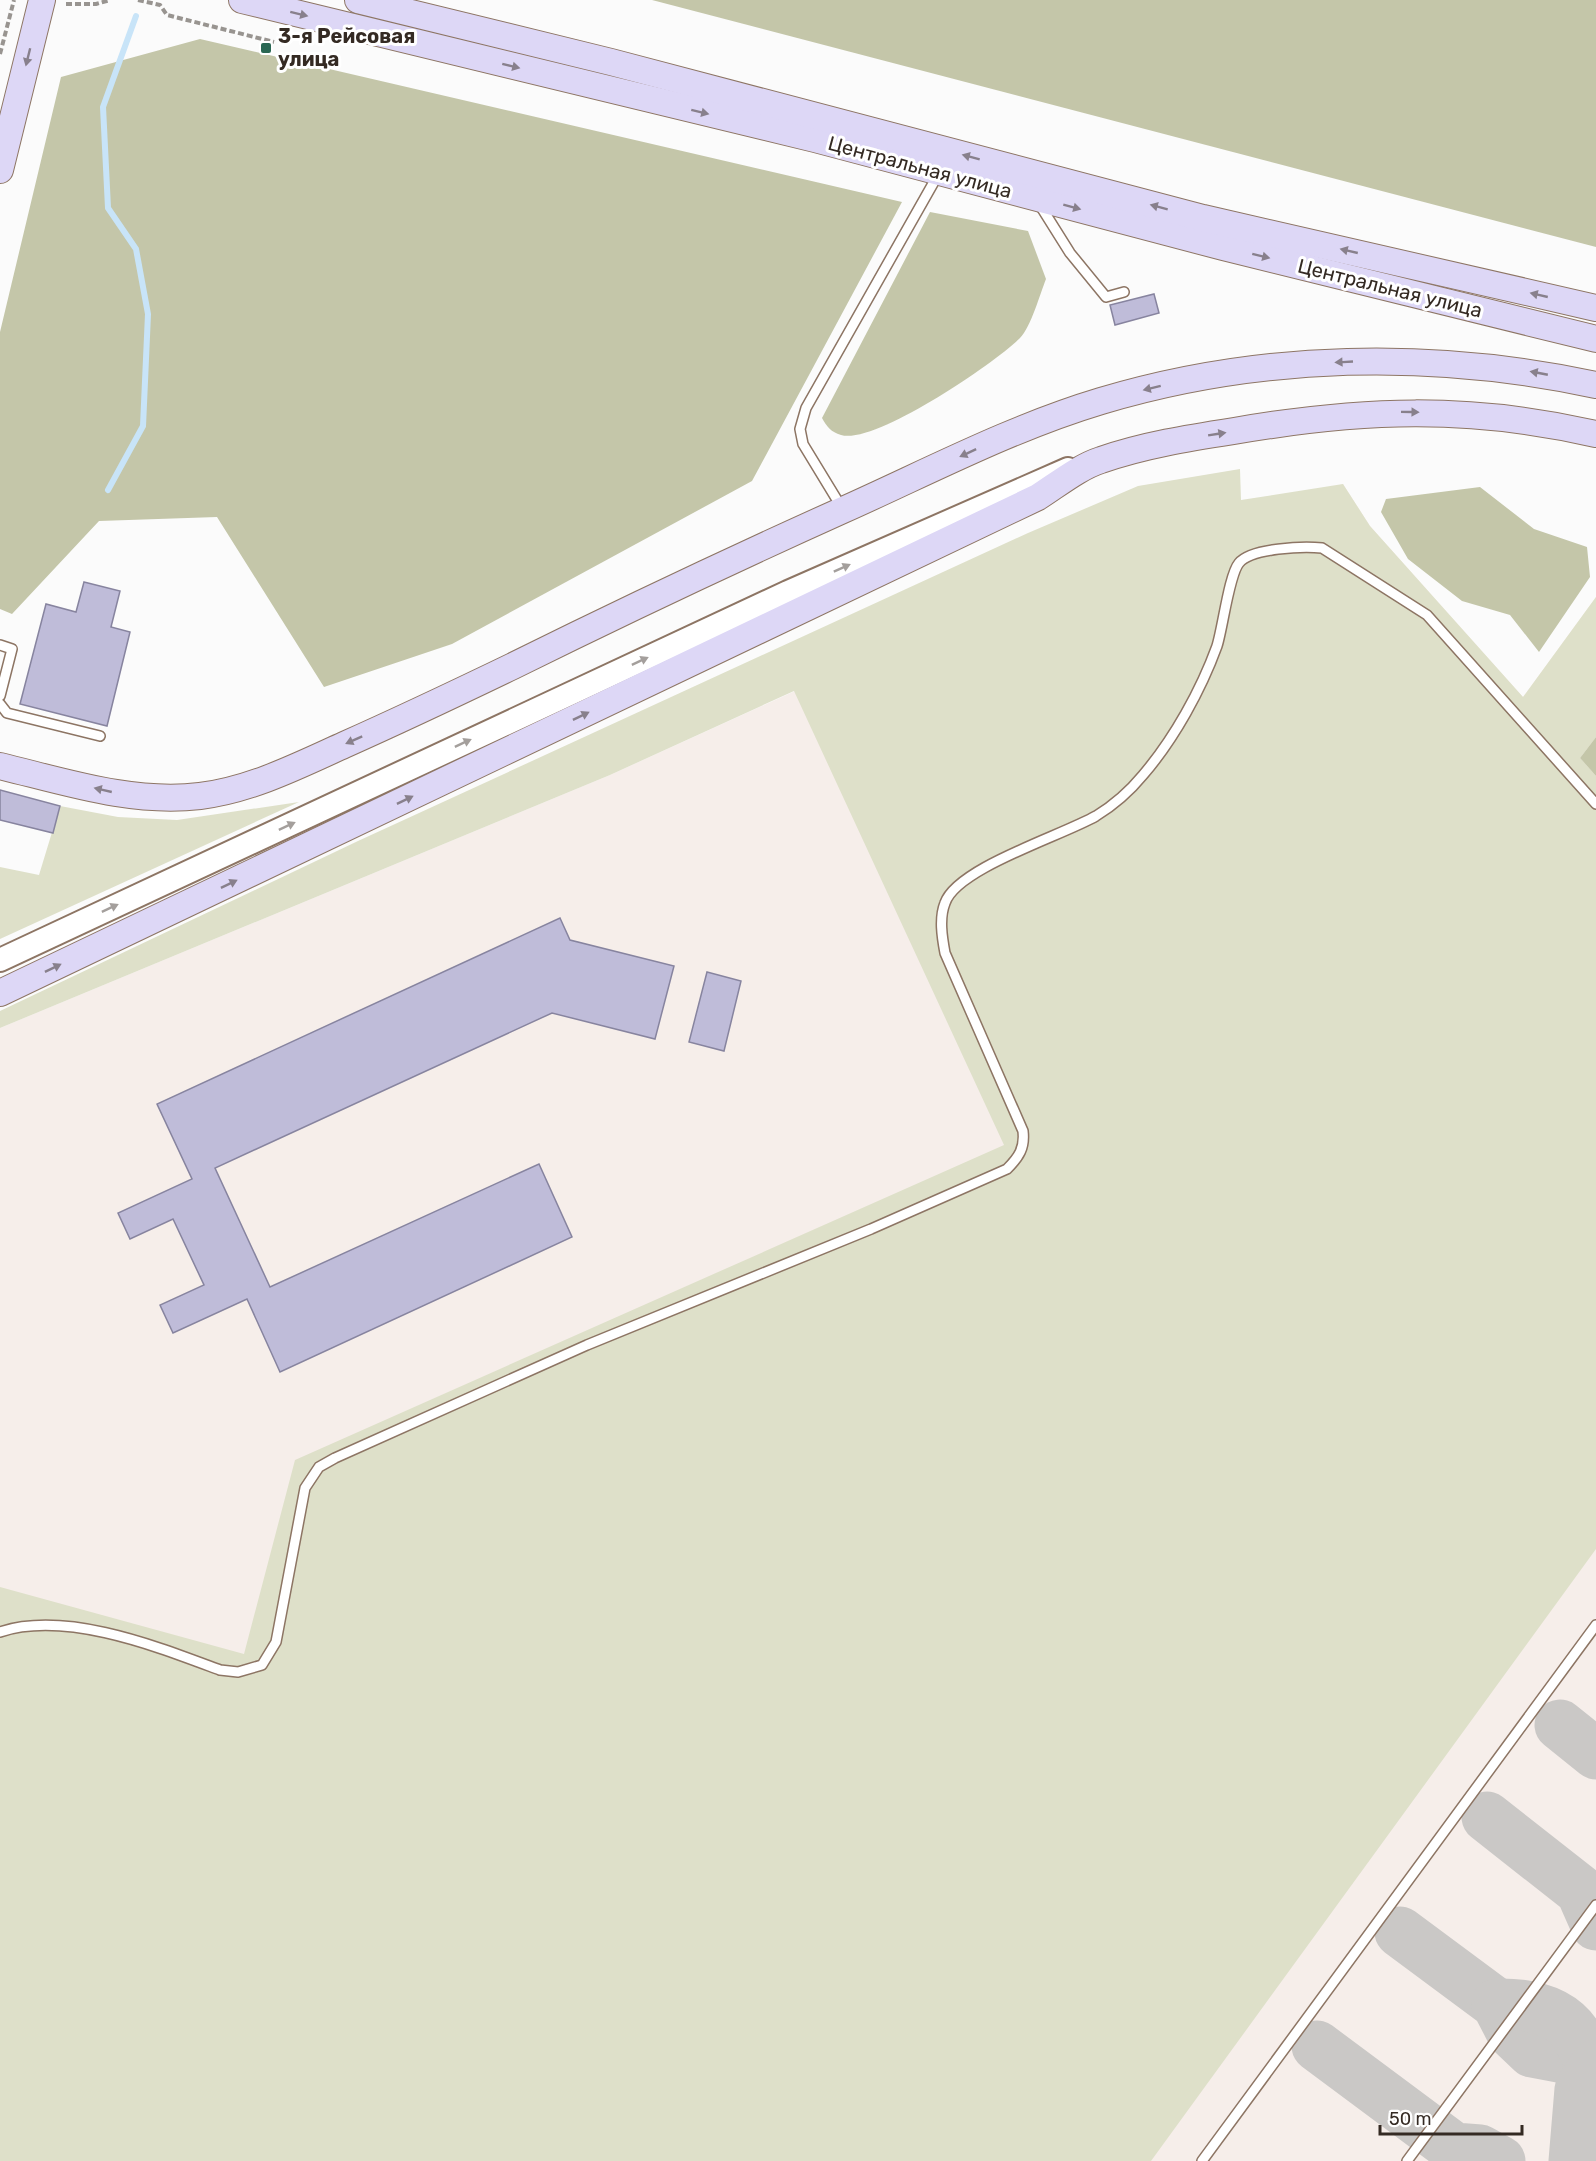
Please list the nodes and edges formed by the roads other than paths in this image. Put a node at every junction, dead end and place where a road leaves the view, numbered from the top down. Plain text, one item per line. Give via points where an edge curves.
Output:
1 (243, 0) edge
2 (358, 0) edge
3 (54, 2) edge
4 (0, 170) edge
5 (939, 172) junction
6 (1035, 198) junction
7 (1124, 292) dead end
8 (1596, 308) edge
9 (1596, 339) edge
10 (1596, 385) edge
11 (1596, 434) edge
12 (1098, 461) junction
13 (843, 510) junction
14 (0, 645) edge
15 (0, 696) edge
16 (0, 704) edge
17 (100, 736) dead end
18 (0, 766) edge
19 (1596, 804) edge
20 (0, 960) edge
21 (0, 993) edge
22 (1596, 1625) edge
23 (0, 1632) edge
24 (1596, 1905) edge
25 (1202, 2161) edge
26 (1407, 2161) edge

1 -> 5 main road, Центральная улица
8 -> 2 main road, Центральная улица via 1203,218 611,62
3 -> 4 main road
5 - 6 main road, Центральная улица
5 - 13 lane via 806,408 800,429 803,444
6 - 7 lane via 1070,253 1106,297
6 -> 9 main road, Центральная улица
10 -> 13 main road via 1506,368 1391,360 1219,374 1136,392 1059,416
12 -> 11 main road via 1170,441 1354,414 1409,411 1500,417
20 -> 12 street via 788,592 1059,472
21 -> 12 main road via 1027,502
13 -> 18 main road via 408,717 240,788 186,797 135,797
14 - 15 lane via 12,649
16 - 17 lane via 7,713
19 - 23 lane via 1417,607 1322,548 1310,546 1248,556 1237,565 1218,644 1206,673 1146,773 1111,807 979,870 960,883 945,903 945,952 1023,1131 1021,1152 1007,1169 587,1345 319,1467 311,1476 300,1504 276,1642 262,1665 238,1672 220,1670 111,1635 59,1626
22 - 25 lane
24 - 26 lane

